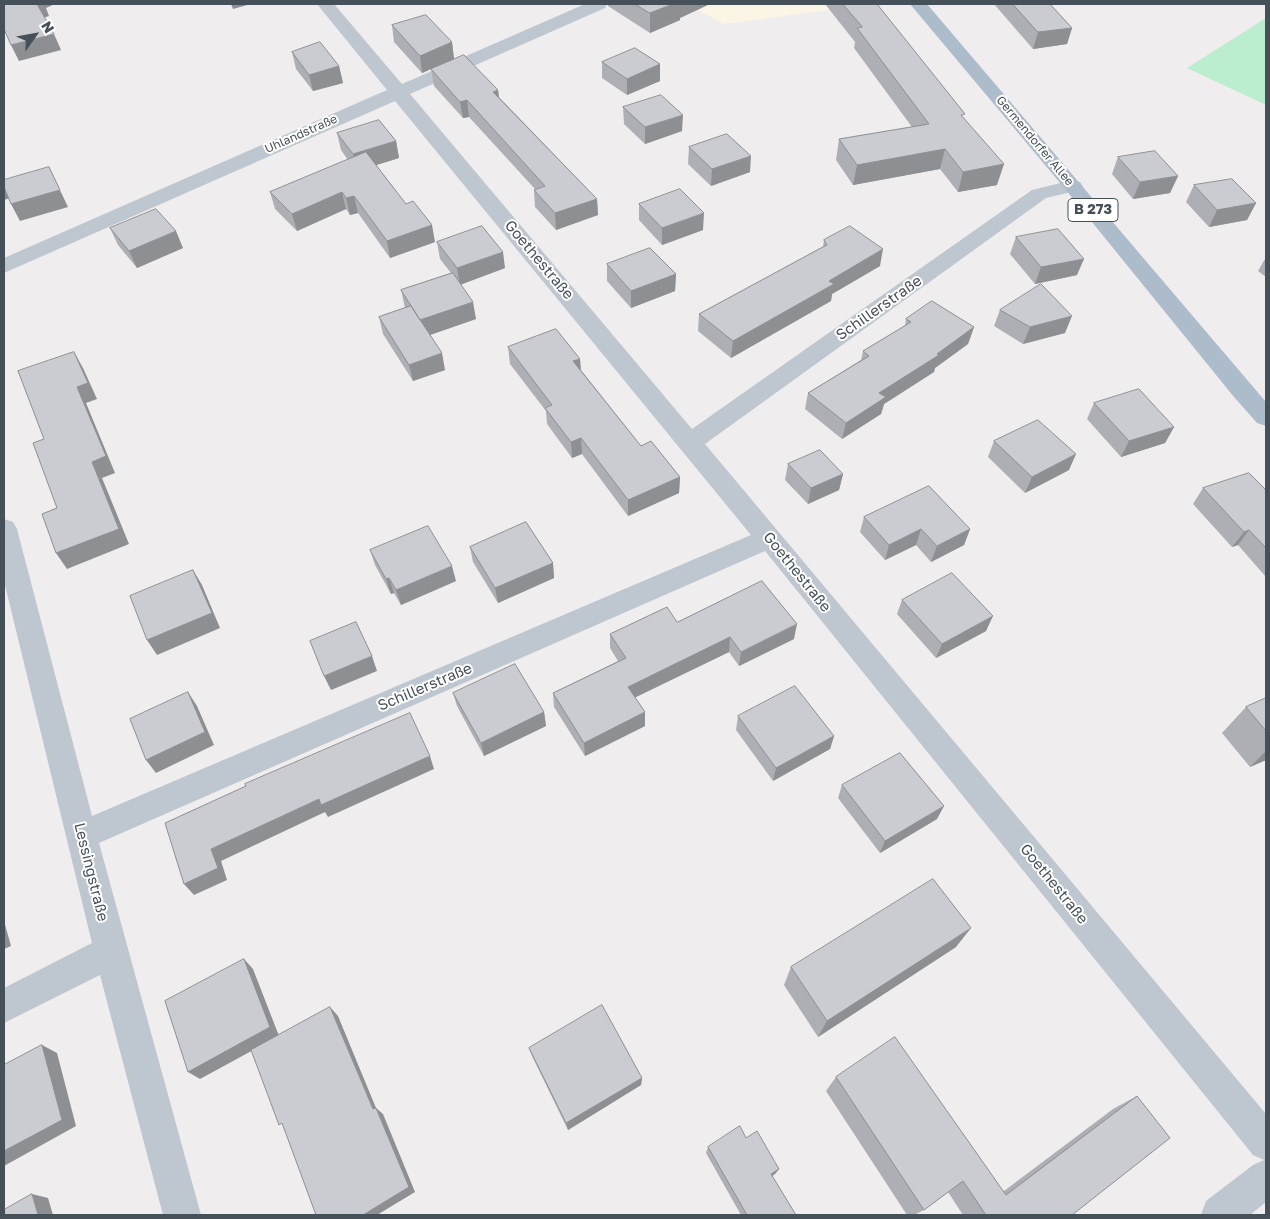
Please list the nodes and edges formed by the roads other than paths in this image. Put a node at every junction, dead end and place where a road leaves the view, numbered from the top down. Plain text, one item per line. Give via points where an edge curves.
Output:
1 (325, 4) edge
2 (599, 4) edge
3 (918, 4) edge
4 (398, 90) junction
5 (1073, 186) junction
6 (4, 266) edge
7 (1266, 417) edge
8 (690, 443) junction
9 (4, 529) edge
10 (769, 538) junction
11 (82, 836) junction
12 (111, 951) junction
13 (4, 1006) edge
14 (1266, 1142) edge
15 (1266, 1178) edge
16 (182, 1215) edge
17 (1220, 1215) edge

1 - 4 street, Goethestraße
2 - 4 street, Uhlandstraße
3 - 5 main road, Germendorfer Allee / B 273
4 - 6 street, Uhlandstraße
4 - 8 street, Goethestraße
5 - 7 main road, Germendorfer Allee / B 273
5 - 8 street, Schillerstraße via 1039,194
8 - 10 street, Goethestraße
9 - 11 street, Lessingstraße
10 - 11 street, Schillerstraße
10 - 14 street, Goethestraße
11 - 12 street, Lessingstraße
12 - 13 street
12 - 16 street, Lessingstraße
15 - 17 street

